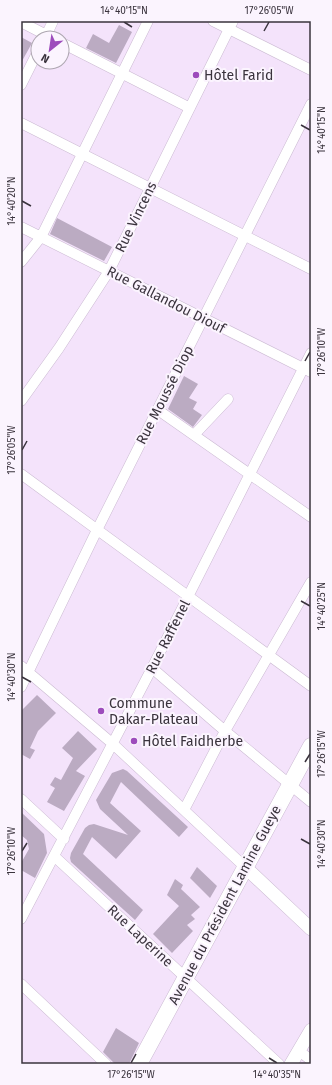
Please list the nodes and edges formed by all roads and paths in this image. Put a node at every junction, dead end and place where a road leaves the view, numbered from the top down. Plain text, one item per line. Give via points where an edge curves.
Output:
1 (148, 21) edge
2 (213, 21) edge
3 (21, 22) edge
4 (231, 25) edge
5 (35, 30) edge
6 (70, 47) edge
7 (30, 67) edge
8 (311, 70) edge
9 (122, 73) junction
10 (21, 85) edge
11 (311, 104) edge
12 (190, 108) junction
13 (21, 123) edge
14 (83, 153) junction
15 (151, 188) junction
16 (21, 227) edge
17 (246, 236) junction
18 (41, 237) junction
19 (21, 262) edge
20 (311, 269) edge
21 (109, 271) junction
22 (204, 319) junction
23 (311, 353) edge
24 (307, 370) edge
25 (228, 399) dead end
26 (21, 401) edge
27 (158, 410) junction
28 (194, 435) junction
29 (21, 474) edge
30 (250, 475) junction
31 (311, 517) edge
32 (97, 530) junction
33 (311, 582) edge
34 (189, 597) junction
35 (269, 655) junction
36 (152, 668) junction
37 (24, 669) edge
38 (311, 686) edge
39 (21, 687) edge
40 (225, 731) junction
41 (113, 744) junction
42 (311, 746) edge
43 (290, 784) junction
44 (21, 799) edge
45 (311, 802) edge
46 (184, 810) junction
47 (64, 838) junction
48 (54, 856) junction
49 (245, 867) junction
50 (21, 919) edge
51 (311, 929) edge
52 (186, 978) junction
53 (21, 984) edge
54 (311, 1030) edge
55 (299, 1051) junction
56 (311, 1060) edge
57 (106, 1064) edge
58 (139, 1064) edge
59 (279, 1064) edge
60 (291, 1064) edge

1 - 9 street
2 - 4 street
3 - 5 street
4 - 8 street
4 - 12 street, Rue Vincens
6 - 9 street
7 - 10 street
9 - 12 street
9 - 14 street
11 - 17 street, Rue Moussé Diop
12 - 15 street, Rue Vincens
13 - 14 street
14 - 15 street
14 - 18 street
15 - 17 street
15 - 21 street, Rue Vincens
16 - 18 street, Rue Gallandou Diouf
17 - 20 street
17 - 22 street, Rue Moussé Diop
18 - 19 street
18 - 21 street, Rue Gallandou Diouf
21 - 22 street, Rue Gallandou Diouf
21 - 26 street, Rue Vincens
22 - 24 street, Rue Gallandou Diouf
22 - 27 street, Rue Moussé Diop
23 - 24 street, Rue Raffenel
24 - 30 street, Rue Raffenel
25 - 28 street
27 - 28 street
27 - 32 street, Rue Moussé Diop
28 - 30 street
29 - 32 street
30 - 31 street
30 - 34 street, Rue Raffenel
32 - 34 street
32 - 37 street, Rue Moussé Diop
33 - 35 street
34 - 35 street
34 - 36 street, Rue Raffenel
35 - 38 street
35 - 40 street
36 - 40 street
36 - 41 street, Rue Raffenel
37 - 39 street, Rue Moussé Diop
37 - 41 street
40 - 43 street
40 - 46 street
41 - 46 street
41 - 47 street, Rue Raffenel
42 - 43 main road, Avenue du Président Lamine Gueye
43 - 45 street
43 - 49 main road, Avenue du Président Lamine Gueye
44 - 47 street
46 - 49 street
47 - 48 street, Rue Raffenel
48 - 50 street, Rue Raffenel
48 - 52 street, Rue Laperine
49 - 51 street
49 - 52 main road, Avenue du Président Lamine Gueye
52 - 58 main road, Avenue du Président Lamine Gueye
52 - 59 street, Rue Laperine
53 - 57 street
54 - 55 street
55 - 56 street
55 - 60 street

